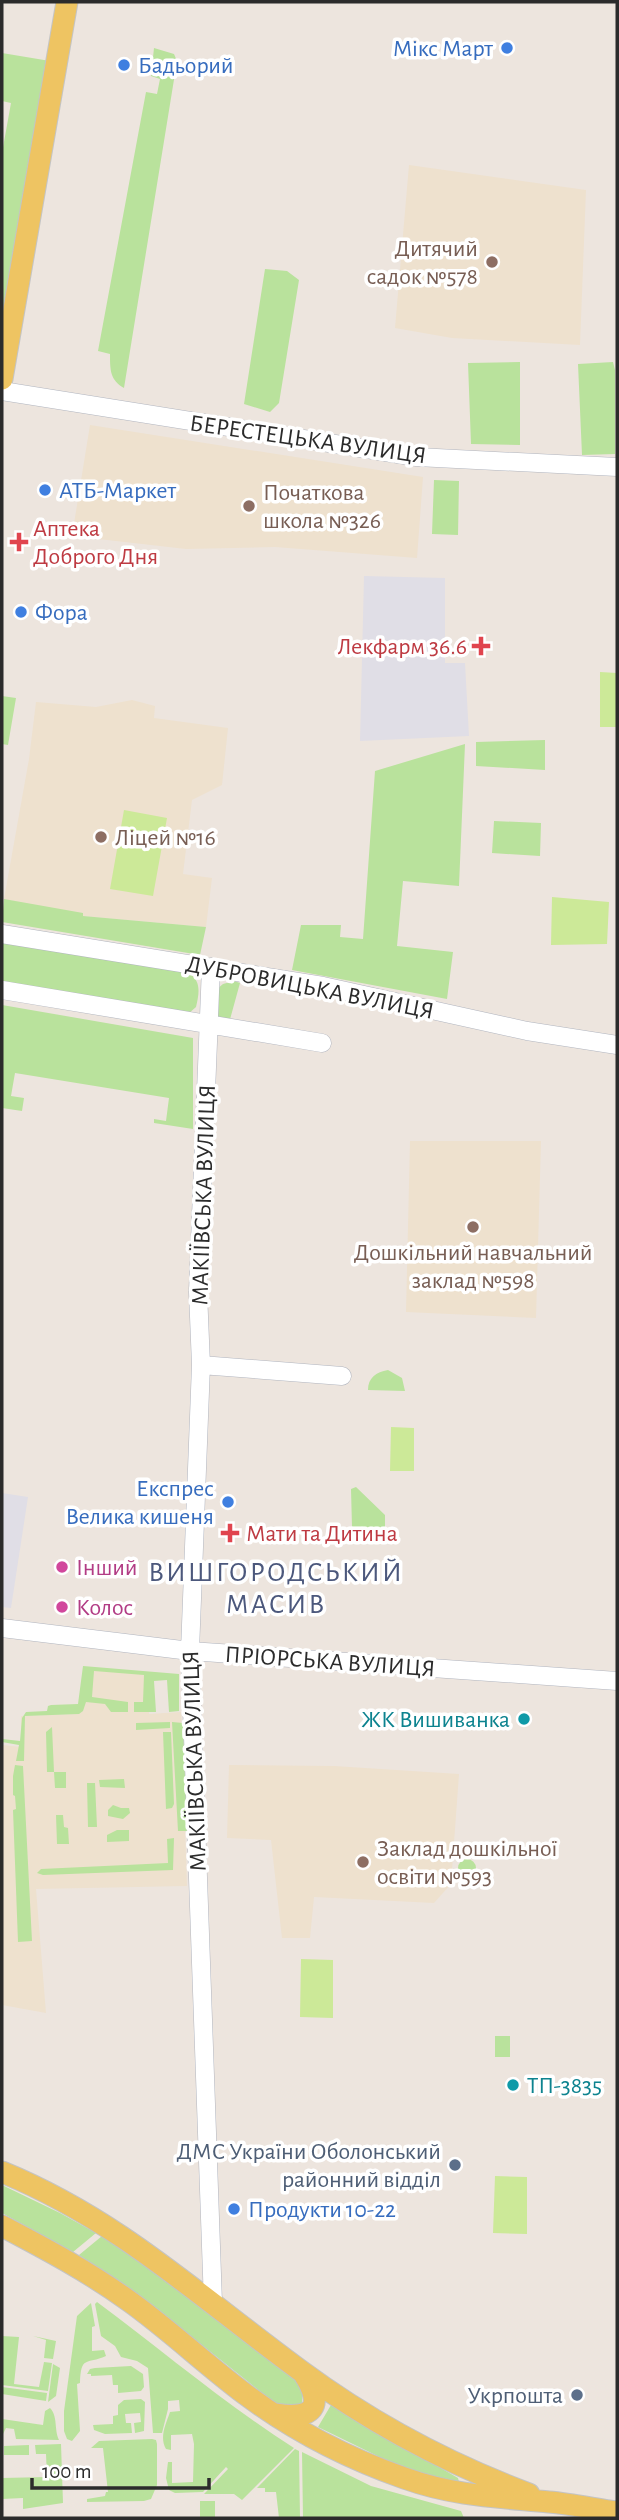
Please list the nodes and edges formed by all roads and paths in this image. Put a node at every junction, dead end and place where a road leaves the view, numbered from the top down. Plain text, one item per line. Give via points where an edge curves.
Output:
1 (67, 2) edge
2 (2, 379) edge
3 (2, 391) edge
4 (617, 467) edge
5 (2, 934) edge
6 (211, 967) junction
7 (2, 990) edge
8 (208, 1024) junction
9 (322, 1043) dead end
10 (617, 1045) edge
11 (201, 1365) junction
12 (342, 1376) dead end
13 (2, 1628) edge
14 (190, 1651) junction
15 (617, 1681) edge
16 (2, 2172) edge
17 (2, 2226) edge
18 (213, 2303) junction
19 (303, 2373) junction
20 (274, 2414) junction
21 (551, 2502) junction
22 (617, 2512) edge

1 - 2 main road
3 - 4 street, БЕРЕСТЕЦЬКА ВУЛИЦЯ via 417,457
5 - 6 street, ДУБРОВИЦЬКА ВУЛИЦЯ
6 - 8 street, МАКІЇВСЬКА ВУЛИЦЯ
6 - 10 street, ДУБРОВИЦЬКА ВУЛИЦЯ
7 - 8 street
8 - 9 street
8 - 11 street, МАКІЇВСЬКА ВУЛИЦЯ via 198,1292
11 - 12 street
11 - 14 street, МАКІЇВСЬКА ВУЛИЦЯ
13 - 14 street, ПРІОРСЬКА ВУЛИЦЯ
14 - 15 street, ПРІОРСЬКА ВУЛИЦЯ
14 - 18 street, МАКІЇВСЬКА ВУЛИЦЯ
16 - 18 main road via 108,2227
17 - 20 main road via 130,2302
18 - 19 main road
19 - 20 main road via 315,2391 309,2411 292,2417
19 - 21 main road via 441,2456
20 - 21 main road via 351,2456 404,2478 480,2497
21 - 22 main road

